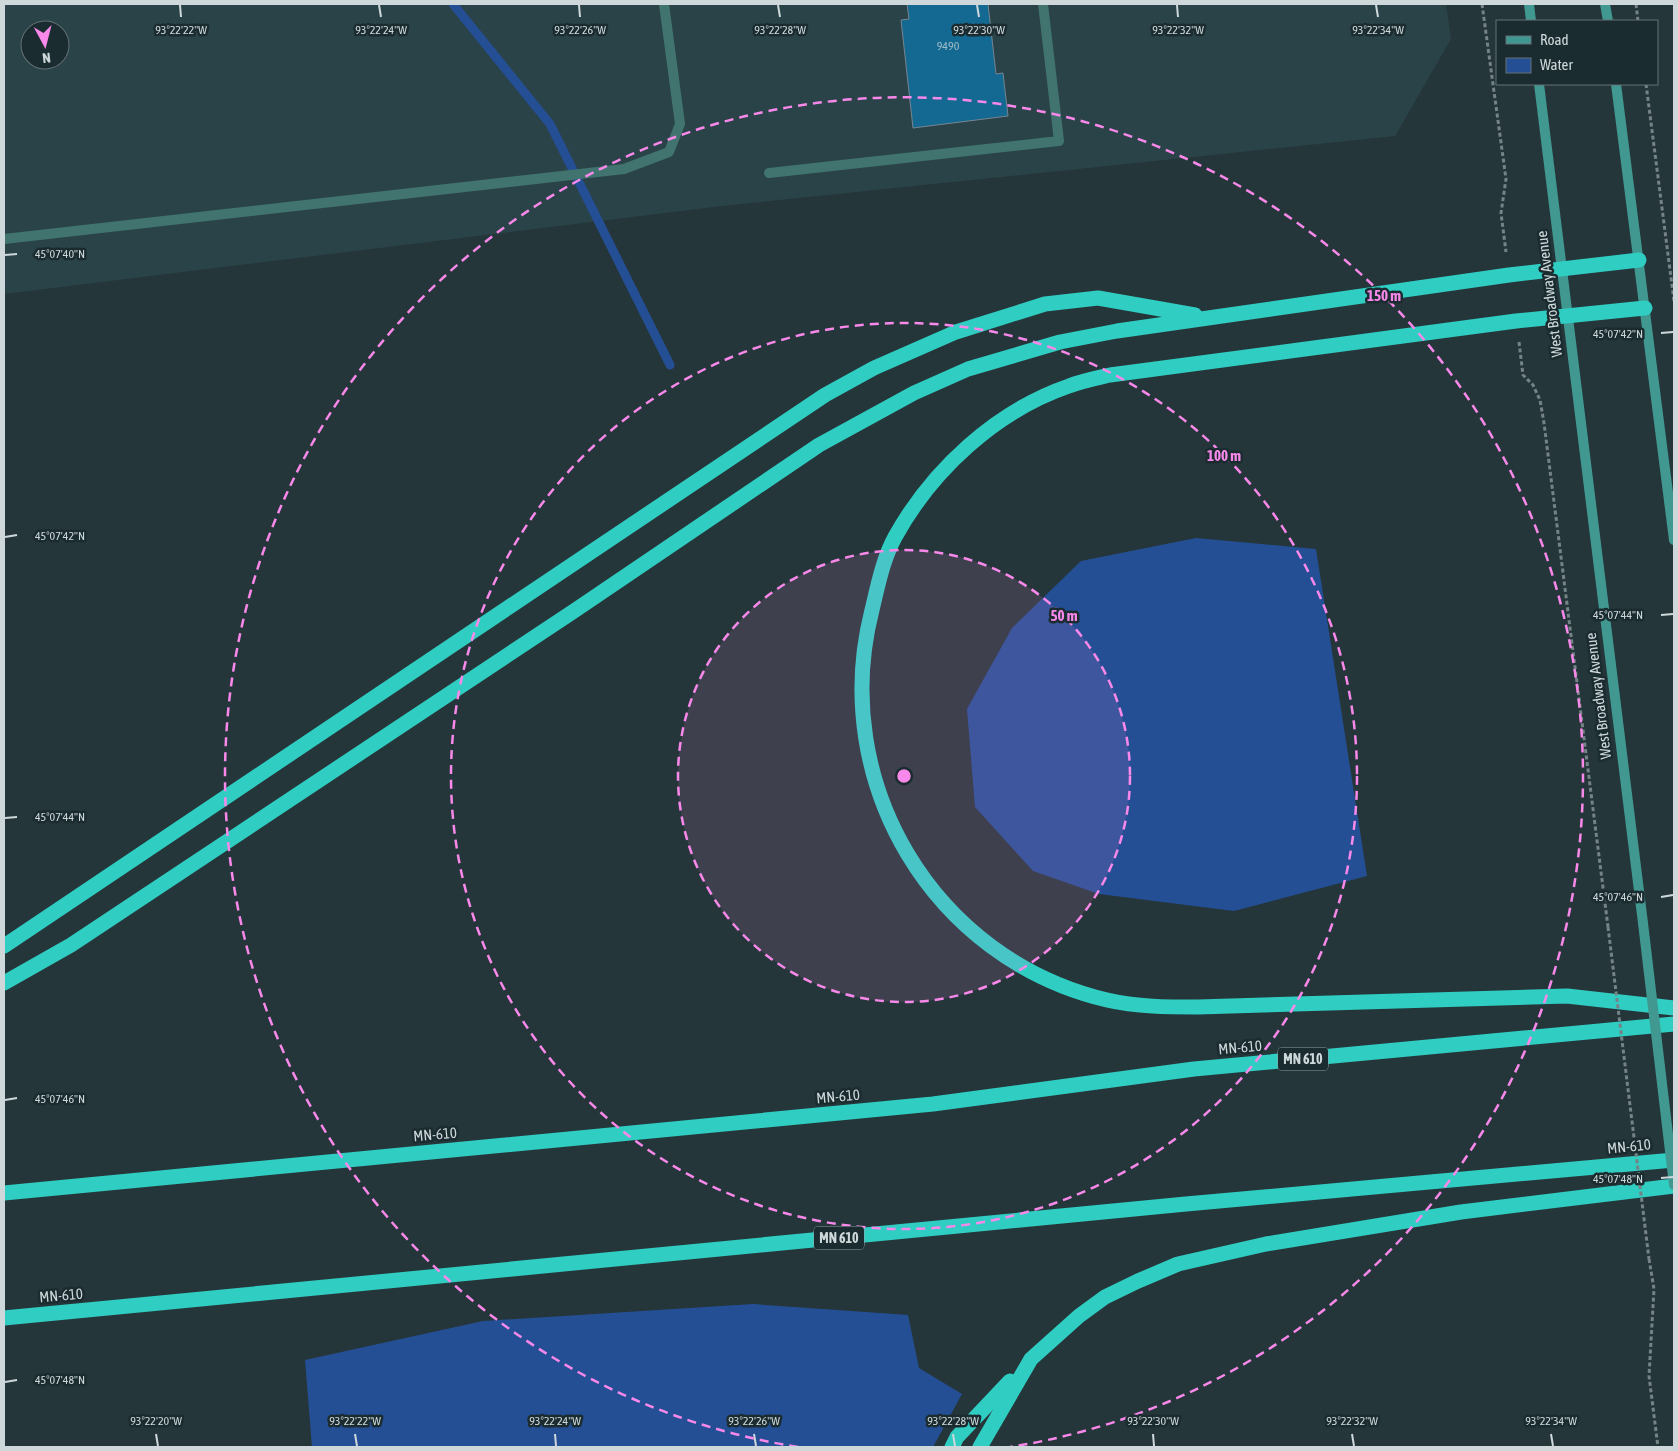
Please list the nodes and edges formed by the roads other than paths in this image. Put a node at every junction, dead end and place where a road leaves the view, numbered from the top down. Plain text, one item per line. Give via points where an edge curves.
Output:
1 (664, 4) edge
2 (1042, 4) edge
3 (1529, 4) edge
4 (1605, 4) edge
5 (1531, 20) edge
6 (1608, 20) edge
7 (1539, 85) edge
8 (1616, 85) edge
9 (769, 173) dead end
10 (4, 239) edge
11 (1640, 260) junction
12 (1561, 268) junction
13 (1646, 308) junction
14 (1567, 314) junction
15 (1208, 317) junction
16 (1674, 540) edge
17 (4, 946) edge
18 (4, 983) edge
19 (1674, 1008) edge
20 (1674, 1024) edge
21 (1674, 1160) edge
22 (1674, 1186) edge
23 (4, 1194) edge
24 (4, 1318) edge
25 (1031, 1359) junction
26 (952, 1447) edge
27 (980, 1447) edge

1 - 10 lane via 680,124 669,152 624,169
2 - 9 lane via 1059,141
3 - 5 main road
4 - 6 main road
7 - 12 main road, West Broadway Avenue
8 - 11 main road
11 - 12 highway
11 - 13 main road
12 - 14 main road, West Broadway Avenue
12 - 15 highway
13 - 14 highway
13 - 16 main road
14 - 19 highway via 1110,374 1068,386 997,423 961,453 914,507 894,538 882,569 867,629 862,702 868,755 884,810 904,850 950,911 1003,954 1032,972 1107,1000 1150,1006 1198,1007 1567,996
14 - 22 main road, West Broadway Avenue, bridge
15 - 17 highway via 1098,298 1076,299 1045,304 973,326 874,368 825,395
15 - 18 highway via 1117,331 1011,355 968,369 860,421 819,445 70,945
20 - 23 highway, MN-610 / MN 610 via 1194,1069 933,1104
21 - 24 highway, MN-610 / MN 610
22 - 25 highway via 1461,1212 1266,1244 1178,1264 1105,1297
25 - 26 highway via 956,1437
25 - 27 highway

